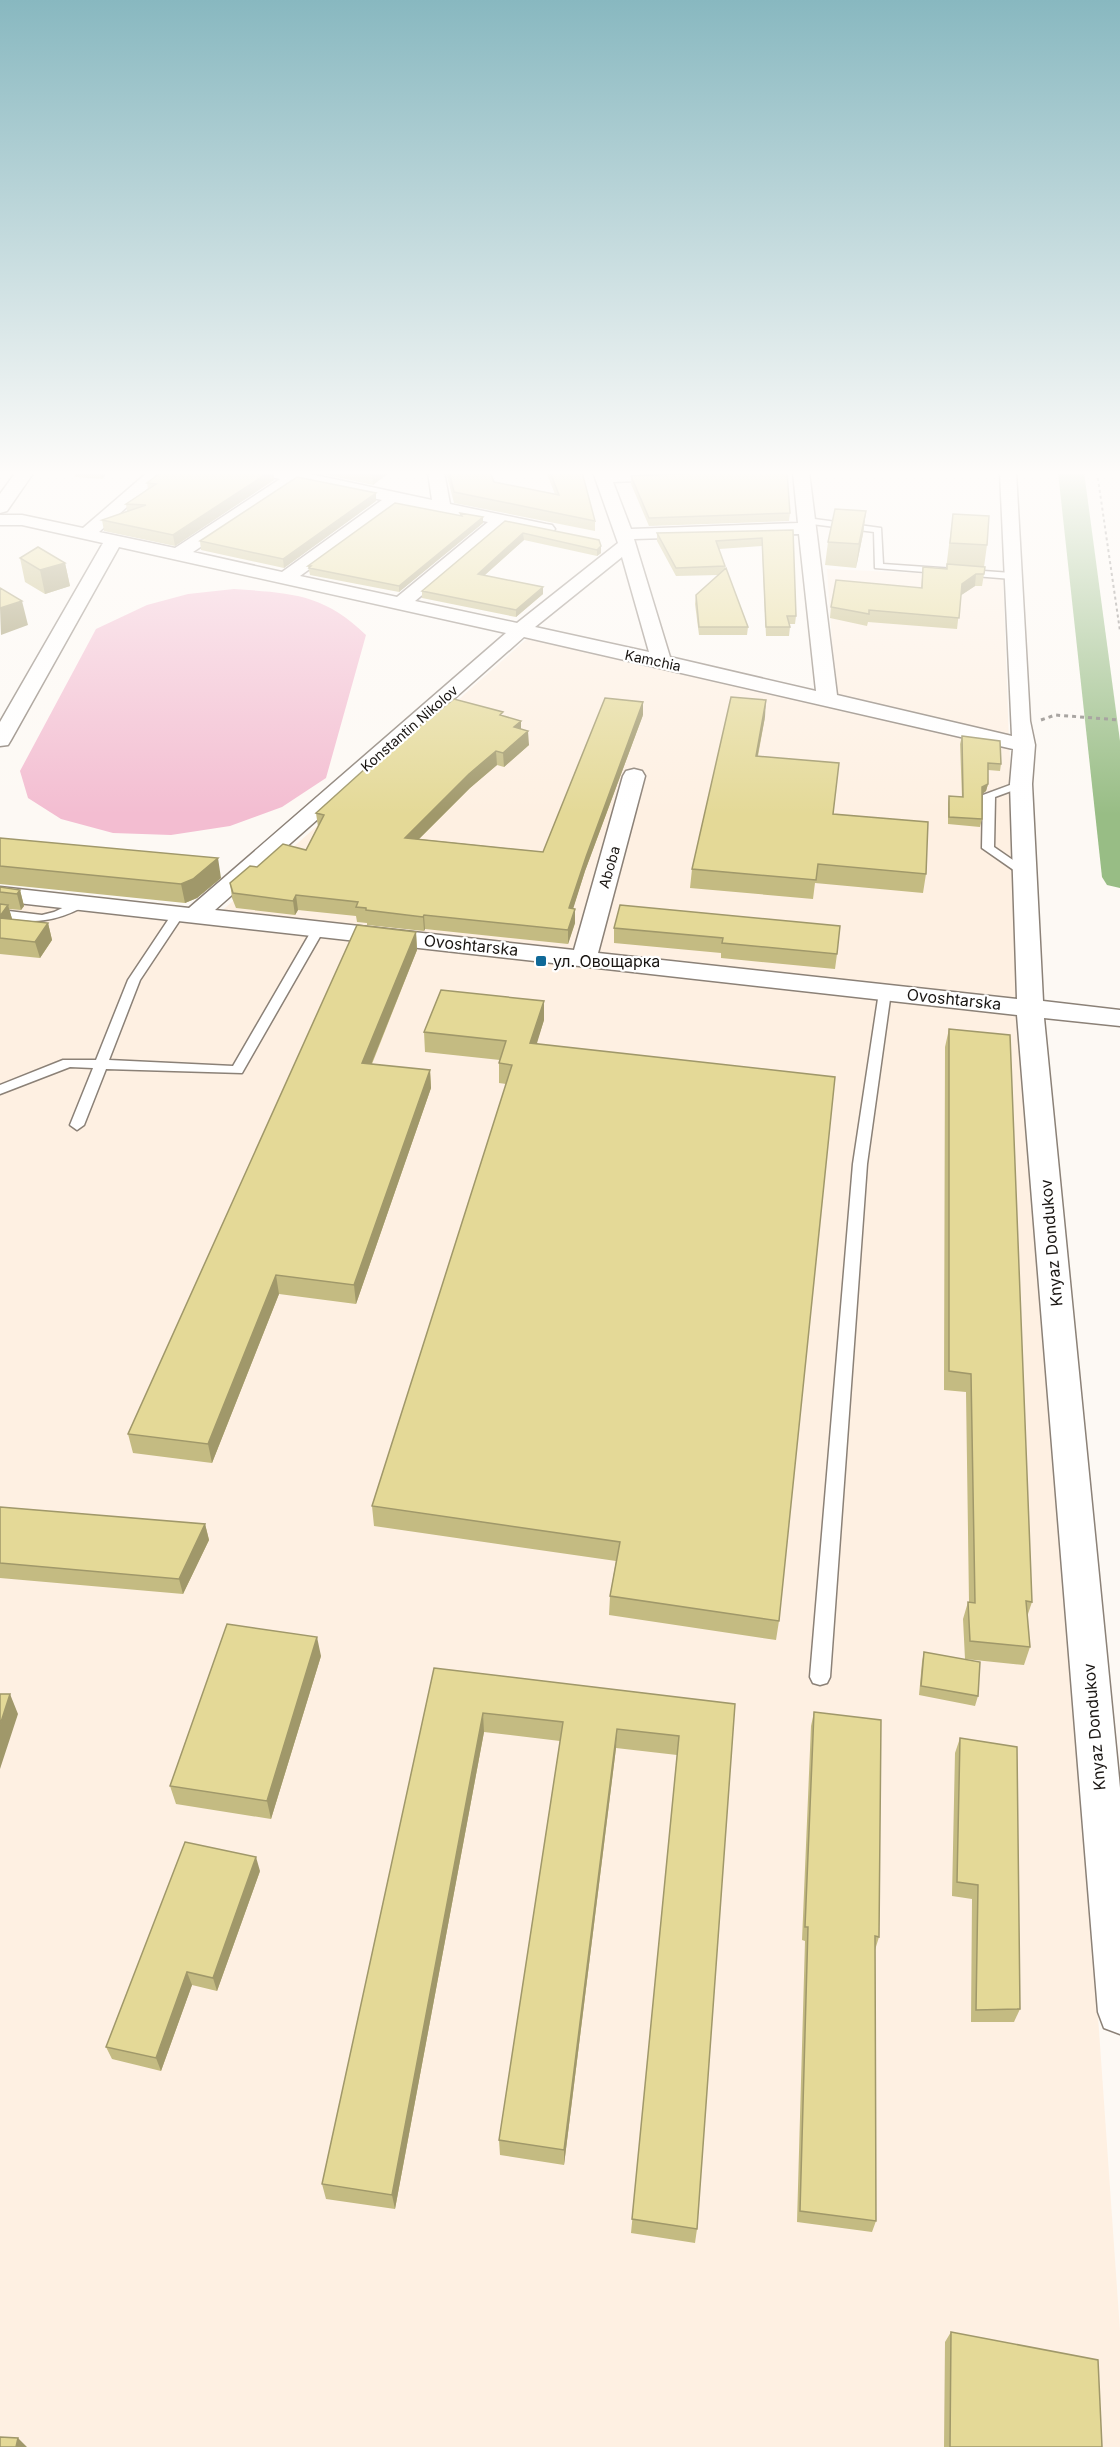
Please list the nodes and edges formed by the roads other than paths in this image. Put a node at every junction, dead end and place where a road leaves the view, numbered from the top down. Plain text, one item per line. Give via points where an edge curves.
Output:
1 (87, 586) edge
2 (316, 586) edge
3 (422, 586) edge
4 (571, 586) edge
5 (639, 586) edge
6 (815, 586) edge
7 (1013, 586) edge
8 (399, 605) junction
9 (519, 631) junction
10 (661, 661) junction
11 (827, 701) junction
12 (1022, 733) junction
13 (0, 740) edge
14 (634, 776) dead end
15 (0, 894) edge
16 (81, 903) junction
17 (0, 914) edge
18 (187, 914) junction
19 (319, 928) junction
20 (584, 958) junction
21 (885, 992) junction
22 (1043, 1010) junction
23 (1120, 1018) edge
24 (102, 1064) junction
25 (0, 1090) edge
26 (76, 1125) dead end
27 (820, 1677) dead end
28 (1120, 2012) edge

1 - 13 street
2 - 8 street, Kamchia
3 - 8 street
4 - 9 street, Konstantin Nikolov
5 - 10 street
6 - 11 street
7 - 12 street, Knyaz Dondukov
8 - 9 street, Kamchia
9 - 10 street, Kamchia
9 - 18 street, Konstantin Nikolov
10 - 11 street, Kamchia
11 - 12 street, Kamchia
12 - 22 street, Knyaz Dondukov via 1024,874
14 - 20 street, Aboba
15 - 16 street, Ovoshtarska
16 - 17 lane via 45,920
16 - 18 street, Ovoshtarska
18 - 19 street, Ovoshtarska
18 - 24 lane via 134,980
19 - 20 street, Ovoshtarska
19 - 24 lane via 237,1070
20 - 21 street, Ovoshtarska
21 - 22 street, Ovoshtarska
21 - 27 lane via 860,1164
22 - 23 street, Ovoshtarska
22 - 28 street, Knyaz Dondukov
24 - 25 lane via 68,1063
24 - 26 lane

